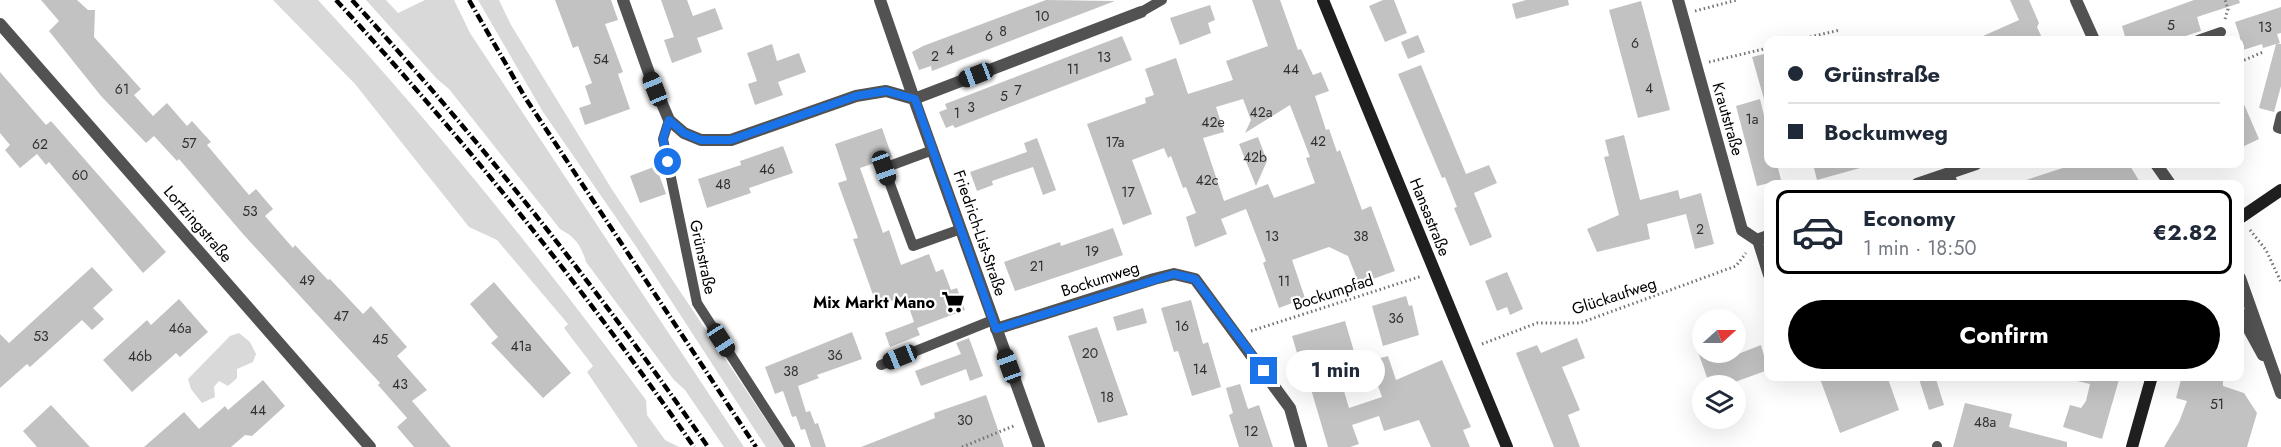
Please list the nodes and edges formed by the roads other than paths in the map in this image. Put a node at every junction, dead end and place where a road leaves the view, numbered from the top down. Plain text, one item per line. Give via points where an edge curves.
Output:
1 (623, 0) edge
2 (880, 0) edge
3 (1162, 0) edge
4 (1323, 0) edge
5 (1678, 0) edge
6 (2076, 0) edge
7 (1141, 12) joint
8 (0, 24) edge
9 (2221, 32) road end
10 (2092, 36) edge
11 (2210, 36) edge
12 (915, 99) junction
13 (2281, 116) edge
14 (669, 120) junction
15 (2281, 129) edge
16 (933, 150) junction
17 (1969, 168) edge
18 (1951, 179) edge
19 (2281, 190) edge
20 (2244, 215) edge
21 (961, 230) junction
22 (1763, 238) edge
23 (2244, 290) edge
24 (995, 325) junction
25 (2244, 329) edge
26 (881, 365) dead end
27 (2271, 369) junction
28 (2151, 381) edge
29 (2281, 393) edge
30 (370, 447) edge
31 (790, 447) edge
32 (1039, 447) edge
33 (1301, 447) edge
34 (1506, 447) edge
35 (2132, 447) edge

1 - 14 street
2 - 12 street, Friedrich-List-Straße
3 - 7 lane
4 - 34 main road, Hansastraße
5 - 22 street, Krautstraße via 1742,230
6 - 10 street
7 - 12 street
8 - 30 street, Lortzingstraße
9 - 11 lane
12 - 14 street via 886,91 856,96 731,140 701,140 684,133
12 - 16 street, Friedrich-List-Straße
13 - 15 lane
14 - 31 lane, Grünstraße via 663,139 697,303
16 - 21 street, Friedrich-List-Straße
16 - 21 lane via 884,168 913,246
17 - 18 street
19 - 20 main road
21 - 24 street, Friedrich-List-Straße
23 - 27 street
24 - 26 lane
24 - 32 street, Friedrich-List-Straße
24 - 33 street, Bockumweg via 1174,274 1195,279 1290,408
25 - 27 street
27 - 29 street
28 - 35 main road

